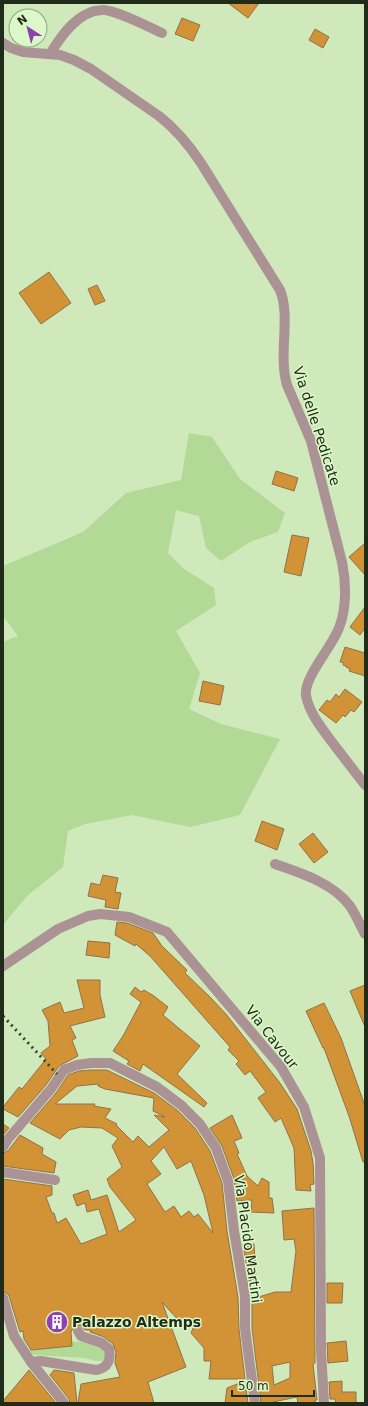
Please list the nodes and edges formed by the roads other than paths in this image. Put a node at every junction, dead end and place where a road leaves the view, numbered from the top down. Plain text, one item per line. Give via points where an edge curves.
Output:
1 (162, 33) dead end
2 (3, 43) edge
3 (50, 54) junction
4 (365, 785) edge
5 (275, 864) dead end
6 (365, 934) edge
7 (3, 966) edge
8 (3, 1147) edge
9 (3, 1172) edge
10 (55, 1180) dead end
11 (3, 1298) edge
12 (78, 1331) dead end
13 (31, 1362) junction
14 (64, 1403) edge
15 (254, 1403) edge
16 (324, 1403) edge

1 - 3 street via 114,12 99,10 76,22 63,34
2 - 3 street, Via delle Pedicate via 23,52
3 - 4 street, Via delle Pedicate via 85,65 175,130 205,168 280,290 284,312 284,375 310,441 342,562 344,579 340,627 309,679 306,697 317,722
5 - 6 street via 308,876 338,894 353,911
7 - 16 street, Via Cavour via 58,929 88,916 111,914 129,917 166,932 281,1067 304,1108 320,1158 321,1351
8 - 15 street, Via Placido Martini via 64,1070 91,1063 110,1063 157,1087 181,1105 200,1124 216,1148 228,1181 245,1296 245,1328
9 - 10 street
11 - 13 street via 14,1336
12 - 13 street via 81,1336 109,1349 110,1358 106,1366 96,1370 41,1361
13 - 14 street

